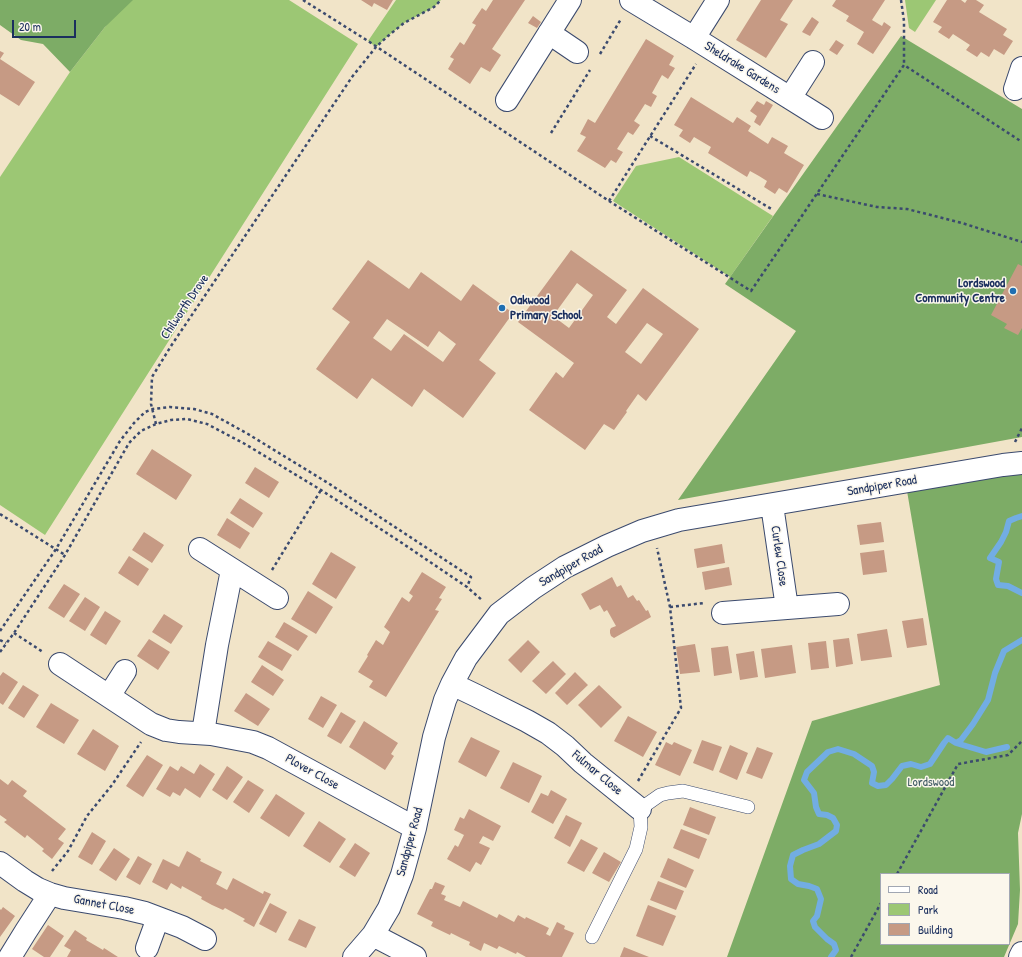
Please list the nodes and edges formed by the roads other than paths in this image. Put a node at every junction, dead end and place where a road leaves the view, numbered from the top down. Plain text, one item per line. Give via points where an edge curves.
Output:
1 (570, 0) edge
2 (631, 0) edge
3 (718, 0) edge
4 (549, 33) junction
5 (701, 42) junction
6 (577, 52) dead end
7 (813, 62) dead end
8 (1022, 68) edge
9 (1015, 90) dead end
10 (790, 98) junction
11 (507, 100) dead end
12 (822, 118) dead end
13 (1022, 463) edge
14 (772, 505) junction
15 (200, 549) dead end
16 (232, 570) junction
17 (269, 593) road end
18 (838, 604) dead end
19 (787, 608) junction
20 (723, 613) road end
21 (60, 664) road end
22 (125, 671) dead end
23 (452, 684) junction
24 (108, 696) junction
25 (203, 733) junction
26 (634, 804) junction
27 (748, 807) dead end
28 (415, 828) junction
29 (0, 863) edge
30 (44, 892) junction
31 (158, 918) junction
32 (372, 935) junction
33 (592, 937) dead end
34 (205, 939) dead end
35 (147, 948) dead end
36 (1022, 954) edge
37 (10, 957) edge
38 (354, 957) edge
39 (415, 957) edge
40 (1020, 957) edge

1 - 4 street
2 - 5 street, Sheldrake Gardens
3 - 5 street, Sheldrake Gardens
4 - 6 street
4 - 11 street
5 - 10 street, Sheldrake Gardens
7 - 10 street, Sheldrake Gardens
8 - 9 street
10 - 12 street, Sheldrake Gardens
13 - 14 street, Sandpiper Road
14 - 19 street, Curlew Close
14 - 23 street, Sandpiper Road via 679,520 642,531 565,567 499,614 466,658
15 - 16 street
16 - 17 street
16 - 25 street
18 - 19 street
19 - 20 street
21 - 24 street, Plover Close
22 - 24 street
23 - 26 street, Fulmar Close via 548,733
23 - 28 street, Sandpiper Road via 434,737
24 - 25 street, Plover Close via 166,730
25 - 28 street, Plover Close via 253,742 268,748
26 - 27 lane via 660,795 683,791
26 - 33 lane via 641,827 636,849
28 - 32 street, Sandpiper Road via 402,875 389,908
29 - 30 street, Gannet Close
30 - 31 street, Gannet Close via 124,908
30 - 37 street via 26,931
31 - 34 street, Gannet Close
31 - 35 street
32 - 38 street, Sandpiper Road
32 - 39 street
36 - 40 street

